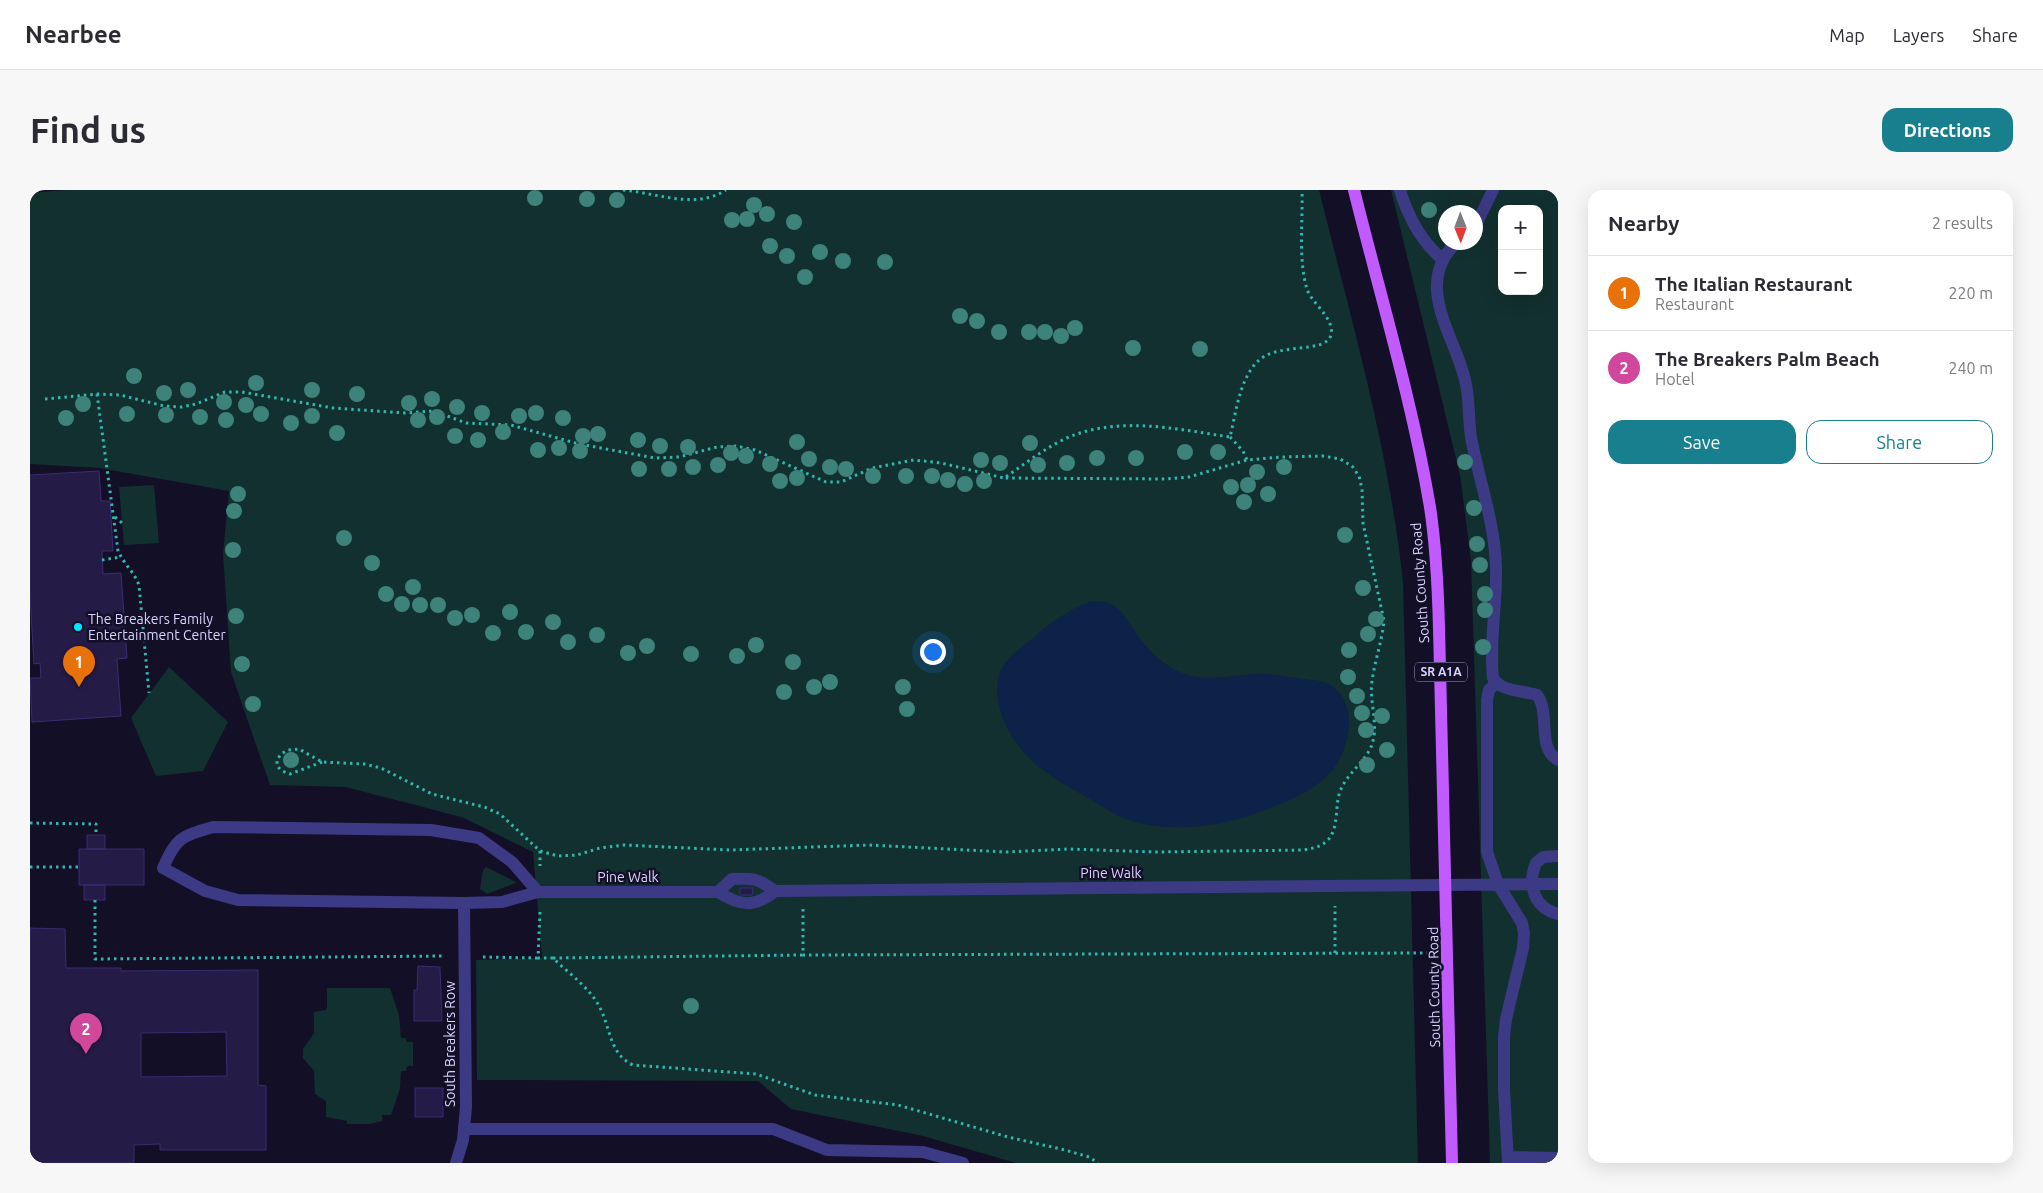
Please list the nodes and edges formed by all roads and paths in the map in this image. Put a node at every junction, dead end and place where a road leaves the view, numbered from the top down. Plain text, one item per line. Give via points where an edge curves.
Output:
1 (623, 190) edge
2 (726, 190) edge
3 (1302, 190) edge
4 (1354, 190) edge
5 (1400, 190) edge
6 (1493, 190) edge
7 (1483, 211) edge
8 (1449, 250) edge
9 (1443, 260) junction
10 (97, 394) junction
11 (45, 399) dead end
12 (1230, 437) junction
13 (1246, 460) junction
14 (1004, 478) junction
15 (115, 516) junction
16 (122, 523) dead end
17 (121, 557) junction
18 (102, 560) dead end
19 (1496, 683) junction
20 (149, 693) dead end
21 (1558, 760) edge
22 (322, 762) junction
23 (30, 823) edge
24 (96, 835) dead end
25 (540, 851) junction
26 (1558, 856) edge
27 (30, 867) edge
28 (79, 867) dead end
29 (1498, 884) junction
30 (1532, 884) junction
31 (1558, 884) edge
32 (1446, 885) junction
33 (1336, 886) junction
34 (803, 890) junction
35 (775, 891) junction
36 (539, 892) junction
37 (718, 892) junction
38 (95, 900) dead end
39 (464, 903) junction
40 (1558, 914) edge
41 (1335, 953) junction
42 (1448, 953) junction
43 (803, 955) junction
44 (464, 956) junction
45 (538, 958) junction
46 (554, 958) junction
47 (464, 1129) junction
48 (1558, 1158) edge
49 (1508, 1160) edge
50 (456, 1163) edge
51 (963, 1163) edge
52 (1098, 1163) edge
53 (1452, 1163) edge

1 - 2 path via 700,201 714,198
3 - 12 path via 1304,277 1314,304 1326,317 1330,335 1325,343 1315,347 1284,348 1257,361 1242,388
4 - 32 main road, South County Road / SR A1A via 1430,509 1439,628
5 - 9 lane via 1410,218 1421,236
6 - 7 lane
8 - 9 lane
9 - 19 lane via 1436,286 1437,301 1466,382 1471,435 1490,515 1496,568 1492,669
10 - 11 path
10 - 14 path via 182,407 225,392 242,392 333,408 405,413 434,411 466,423 511,425 579,444 655,458 679,457 717,447 736,446 755,450 826,482 841,482 872,468 914,460
10 - 15 path
12 - 13 path via 1243,451
12 - 14 path via 1114,425 1068,438
13 - 14 path via 1189,477 1165,479
13 - 25 path via 1323,456 1340,459 1352,466 1362,489 1364,523 1384,621 1372,681 1375,731 1373,744 1340,790 1334,828 1328,840 1318,847 1304,850 1156,852 1069,849 1006,852 869,844 730,850 624,845 577,855 558,856
15 - 16 path
15 - 17 path
17 - 18 path
17 - 20 path via 133,570 139,584
19 - 21 lane via 1537,695 1545,711 1547,747 1552,757
19 - 29 lane via 1489,690 1487,700 1485,829 1487,852
22 - 22 path via 299,749 281,754 277,766 290,774
22 - 25 path via 381,768 432,794 484,806 500,814
23 - 24 path via 96,824
25 - 36 path
26 - 30 lane via 1543,857 1536,863
27 - 28 path
29 - 30 lane, Pine Walk
29 - 32 lane, Pine Walk
29 - 49 lane via 1522,923 1524,933 1505,1028
30 - 31 lane, Pine Walk
30 - 40 lane via 1540,906
32 - 33 lane, Pine Walk
32 - 42 main road, South County Road / SR A1A
33 - 34 lane, Pine Walk
33 - 41 path
34 - 35 lane, Pine Walk
34 - 43 path
35 - 37 lane via 761,902 734,902
35 - 37 lane via 759,879 738,878 732,879
36 - 37 lane, Pine Walk
36 - 39 lane, Pine Walk via 502,902
36 - 39 lane, Pine Walk via 512,862 479,838 431,830 213,827 185,835 172,848 163,868 205,891 238,900
36 - 45 path
38 - 44 path via 95,959
39 - 44 lane, South Breakers Row
41 - 42 path
41 - 43 path
42 - 53 main road, South County Road / SR A1A
43 - 46 path
44 - 45 path
44 - 47 lane, South Breakers Row
45 - 46 path
46 - 52 path via 596,999 616,1051 622,1060 633,1065 756,1074 815,1095 898,1105 1008,1138 1066,1150
47 - 50 lane, South Breakers Row
47 - 51 lane via 772,1129 827,1150 923,1152
48 - 49 lane

